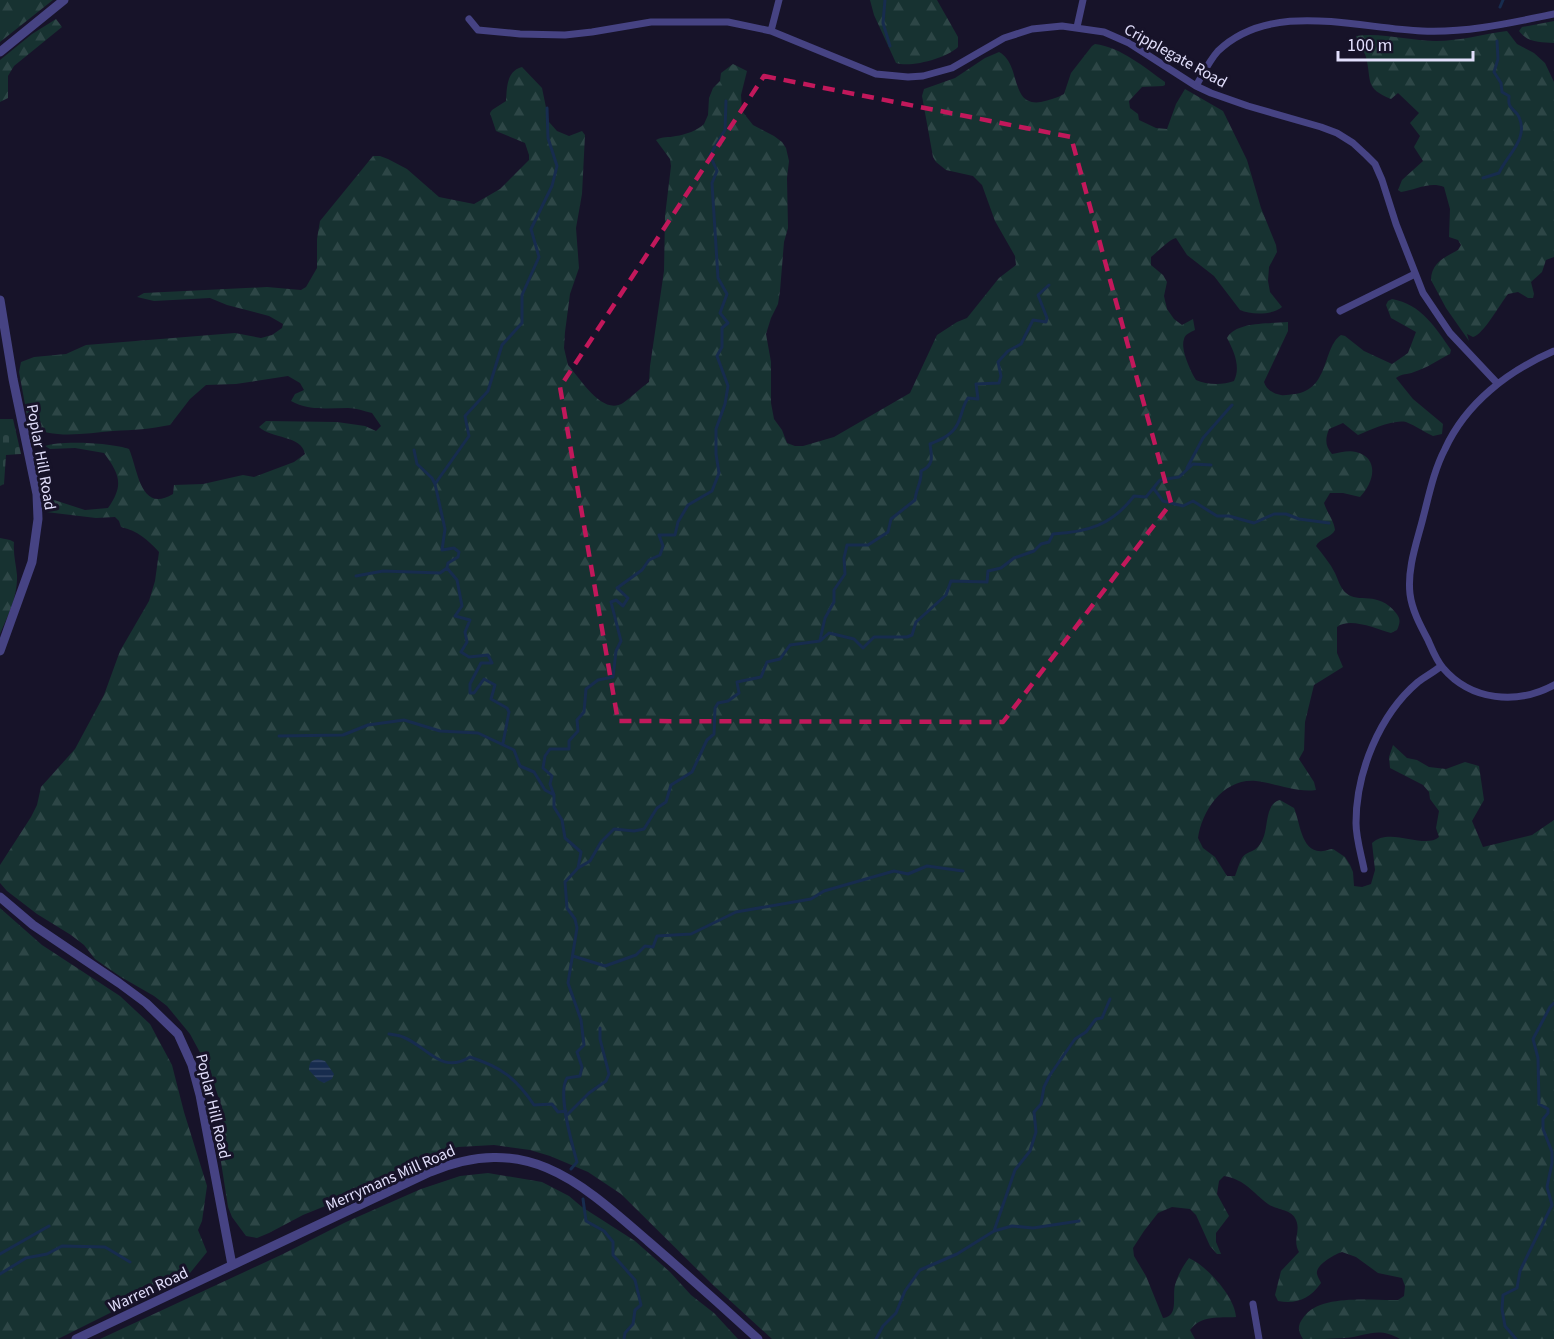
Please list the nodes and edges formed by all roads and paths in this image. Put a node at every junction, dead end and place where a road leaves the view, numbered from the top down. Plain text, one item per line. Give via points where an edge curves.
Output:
1 (64, 0) edge
2 (779, 0) edge
3 (1083, 0) edge
4 (1554, 14) edge
5 (469, 19) dead end
6 (1077, 27) junction
7 (771, 31) junction
8 (0, 52) edge
9 (1196, 86) junction
10 (1415, 274) junction
11 (0, 300) edge
12 (1340, 310) dead end
13 (1554, 351) edge
14 (1497, 383) junction
15 (0, 651) edge
16 (1441, 666) junction
17 (1554, 685) edge
18 (1364, 869) dead end
19 (0, 897) edge
20 (232, 1265) junction
21 (1253, 1304) dead end
22 (76, 1339) edge
23 (758, 1339) edge
24 (1259, 1339) edge

1 - 8 street
2 - 7 street
3 - 6 street
4 - 9 street via 1476,29 1441,31 1314,17 1277,17 1244,29 1231,39 1214,56
5 - 7 street, Cripplegate Road via 478,30 542,35 690,21 728,22
6 - 7 street, Cripplegate Road via 1049,26 1016,33 952,68 908,77 876,74
6 - 9 street, Cripplegate Road via 1117,37
9 - 10 street, Cripplegate Road via 1248,106 1317,125 1353,143 1374,164 1382,180
10 - 12 street
10 - 14 street, Cripplegate Road via 1441,321
11 - 15 street, Poplar Hill Road via 37,494 38,519 32,562
13 - 14 street
14 - 16 street via 1463,418 1444,450 1411,567 1413,607
16 - 17 street via 1463,686 1499,698 1530,695
16 - 18 street via 1402,699 1372,746 1357,797 1356,826
19 - 20 street, Poplar Hill Road via 33,925 146,1003 178,1034 200,1095
20 - 22 street, Warren Road
20 - 23 street, Merrymans Mill Road via 454,1162 474,1157 509,1158 540,1165 580,1184
21 - 24 street

